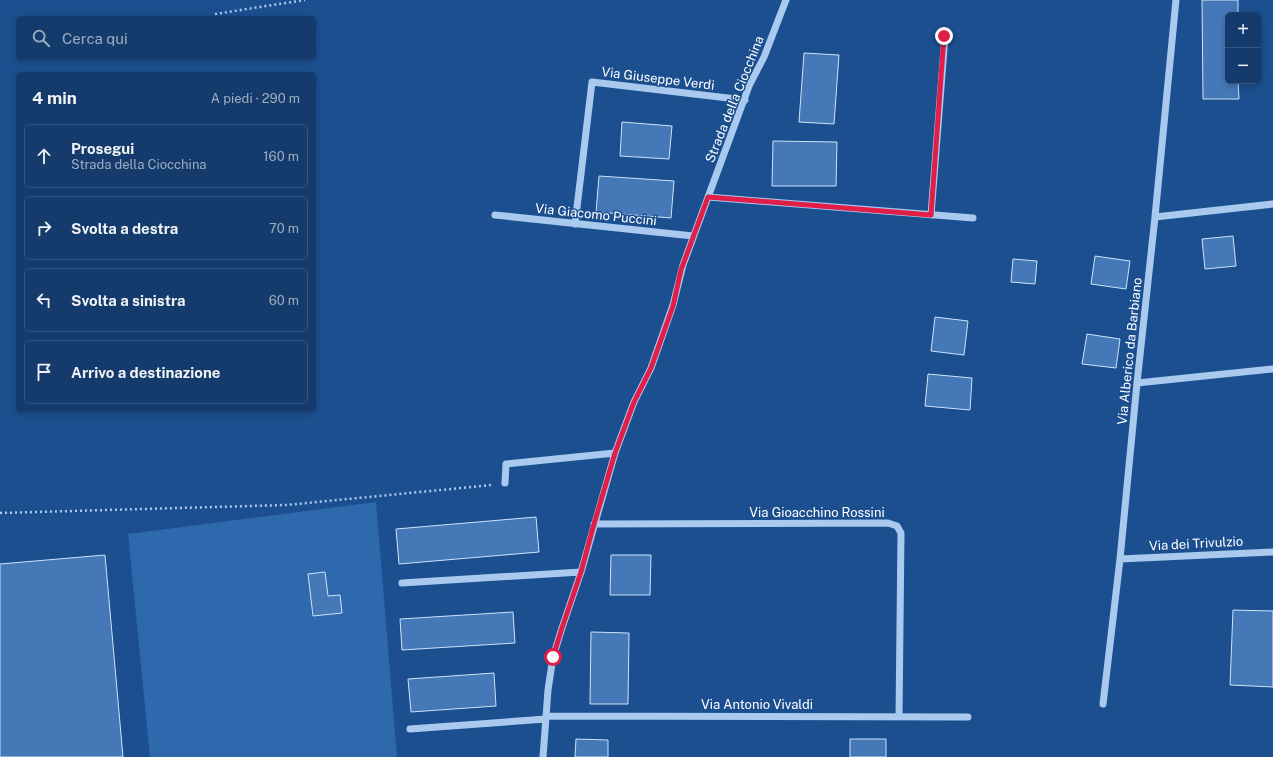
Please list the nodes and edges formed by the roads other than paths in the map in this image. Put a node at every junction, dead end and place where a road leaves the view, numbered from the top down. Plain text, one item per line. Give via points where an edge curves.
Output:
1 (786, 0) edge
2 (1176, 0) edge
3 (944, 36) dead end
4 (745, 100) junction
5 (708, 197) junction
6 (1273, 204) edge
7 (495, 215) dead end
8 (931, 215) junction
9 (1155, 217) junction
10 (973, 218) dead end
11 (575, 224) junction
12 (693, 236) junction
13 (1273, 369) edge
14 (1137, 383) junction
15 (615, 453) junction
16 (505, 483) road end
17 (594, 524) junction
18 (1273, 552) edge
19 (1120, 559) junction
20 (581, 572) junction
21 (402, 583) dead end
22 (1102, 704) dead end
23 (899, 717) junction
24 (968, 717) dead end
25 (546, 718) junction
26 (410, 729) dead end
27 (543, 757) edge

1 - 4 street, Strada della Ciocchina
2 - 9 street, Via Alberico da Barbiano
3 - 8 street
4 - 5 street, Strada della Ciocchina
4 - 11 street, Via Giuseppe Verdi via 592,82
5 - 8 street
5 - 12 street, Strada della Ciocchina
6 - 9 street
7 - 11 street, Via Giacomo Puccini
8 - 10 street
9 - 14 street, Via Alberico da Barbiano
11 - 12 street, Via Giacomo Puccini
12 - 15 street, Strada della Ciocchina via 651,368 634,402
13 - 14 street
14 - 19 street, Via Alberico da Barbiano
15 - 16 street via 506,464
15 - 17 street, Strada della Ciocchina
17 - 20 street, Strada della Ciocchina
17 - 23 street, Via Gioacchino Rossini via 888,523 897,526 901,533
18 - 19 street, Via dei Trivulzio
19 - 22 street, Via Alberico da Barbiano
20 - 21 street
20 - 25 street, Strada della Ciocchina via 553,657
23 - 24 street, Via Antonio Vivaldi
23 - 25 street, Via Antonio Vivaldi
25 - 26 street, Via Antonio Vivaldi
25 - 27 street, Strada della Ciocchina

